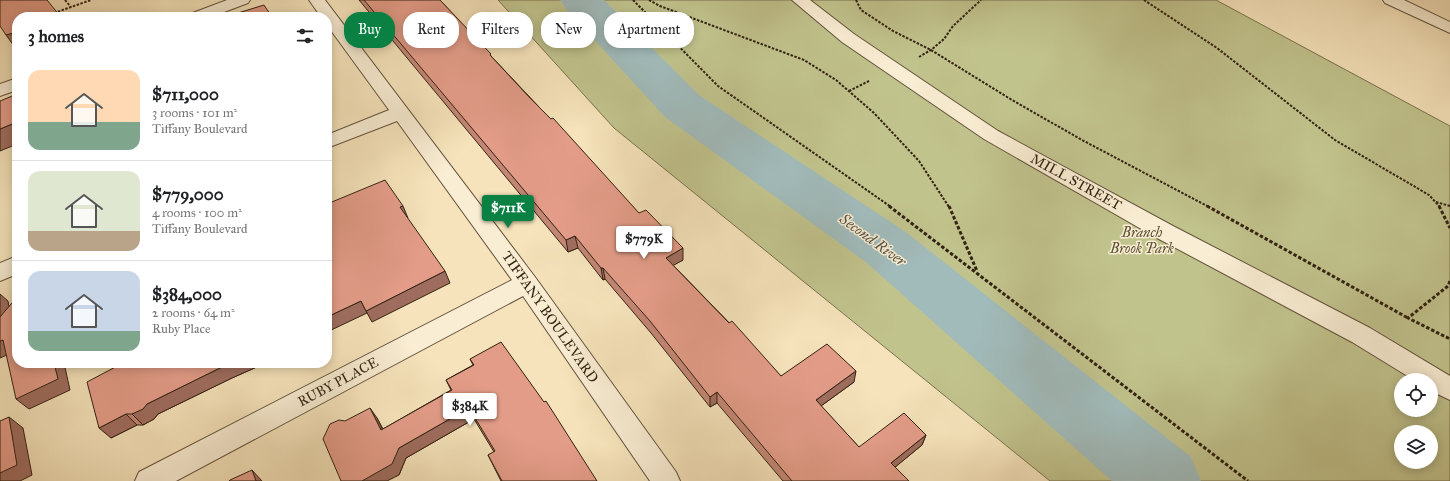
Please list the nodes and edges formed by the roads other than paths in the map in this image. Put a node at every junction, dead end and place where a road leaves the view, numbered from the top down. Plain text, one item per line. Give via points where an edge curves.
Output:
1 (242, 0) edge
2 (317, 0) edge
3 (800, 0) edge
4 (1390, 0) edge
5 (210, 12) edge
6 (326, 12) edge
7 (332, 20) edge
8 (1450, 28) edge
9 (12, 86) edge
10 (0, 90) edge
11 (401, 112) junction
12 (332, 140) edge
13 (12, 267) edge
14 (0, 272) edge
15 (527, 283) junction
16 (1450, 388) edge
17 (149, 481) edge
18 (666, 481) edge

1 - 5 street
2 - 6 street, TIFFANY BOULEVARD
3 - 16 street, MILL STREET via 848,38 991,135 1165,232 1360,335
4 - 8 street
7 - 11 street, TIFFANY BOULEVARD
9 - 10 street
11 - 12 street
11 - 15 street, TIFFANY BOULEVARD
13 - 14 street
15 - 17 street, RUBY PLACE
15 - 18 street, TIFFANY BOULEVARD

